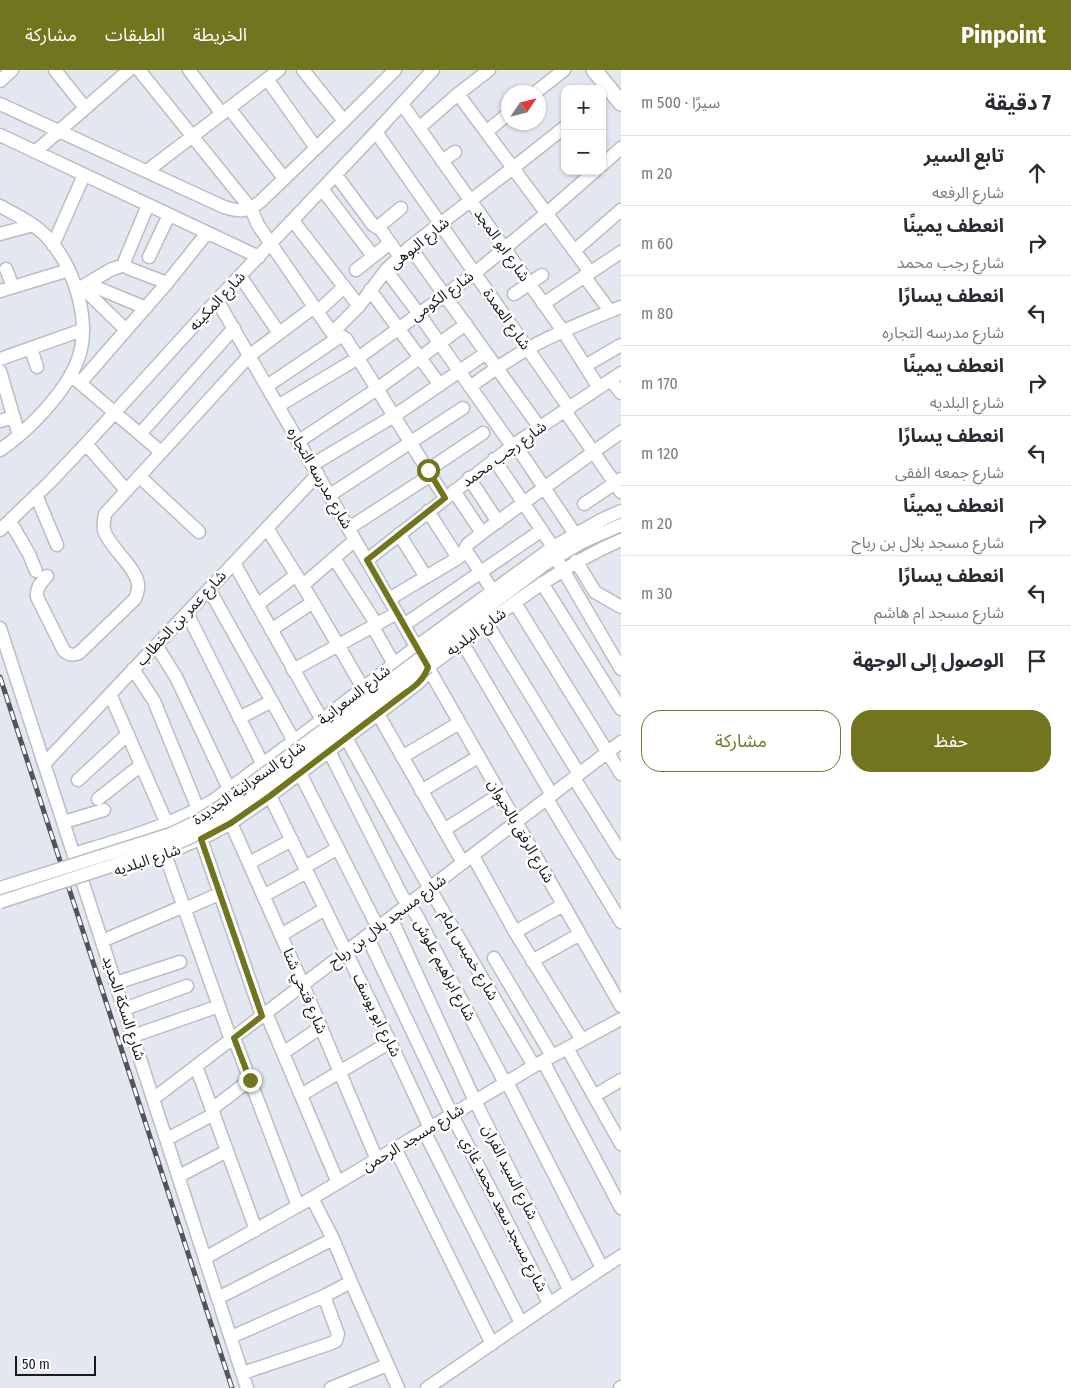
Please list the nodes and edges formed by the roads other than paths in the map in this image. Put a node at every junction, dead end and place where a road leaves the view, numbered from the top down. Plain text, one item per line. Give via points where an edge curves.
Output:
1 (12, 70) edge
2 (55, 70) edge
3 (129, 70) edge
4 (139, 70) edge
5 (189, 70) edge
6 (279, 70) edge
7 (303, 70) edge
8 (395, 70) edge
9 (433, 70) edge
10 (489, 70) edge
11 (564, 70) edge
12 (594, 70) edge
13 (0, 80) edge
14 (267, 80) junction
15 (545, 85) edge
16 (602, 85) edge
17 (606, 93) edge
18 (458, 94) junction
19 (621, 103) edge
20 (0, 104) edge
21 (402, 104) junction
22 (85, 108) junction
23 (226, 111) junction
24 (501, 120) edge
25 (344, 121) junction
26 (419, 128) junction
27 (59, 130) junction
28 (561, 130) edge
29 (376, 132) junction
30 (486, 132) junction
31 (0, 136) edge
32 (193, 136) junction
33 (316, 148) junction
34 (621, 148) edge
35 (35, 152) junction
36 (455, 152) dead end
37 (442, 161) junction
38 (606, 161) edge
39 (514, 168) junction
40 (147, 171) junction
41 (84, 175) junction
42 (336, 175) junction
43 (590, 175) edge
44 (284, 178) junction
45 (322, 189) junction
46 (471, 201) junction
47 (148, 205) junction
48 (0, 206) edge
49 (401, 208) dead end
50 (250, 209) junction
51 (621, 210) edge
52 (547, 213) junction
53 (170, 215) junction
54 (293, 220) junction
55 (34, 225) junction
56 (441, 225) junction
57 (378, 228) junction
58 (207, 233) junction
59 (0, 234) edge
60 (390, 243) junction
61 (271, 244) junction
62 (53, 245) junction
63 (410, 247) junction
64 (504, 249) junction
65 (574, 251) junction
66 (621, 252) edge
67 (373, 256) junction
68 (149, 257) dead end
69 (258, 257) junction
70 (400, 257) junction
71 (125, 265) junction
72 (6, 269) dead end
73 (69, 270) junction
74 (356, 270) dead end
75 (386, 270) junction
76 (475, 273) junction
77 (587, 274) junction
78 (542, 275) dead end
79 (240, 276) junction
80 (167, 283) junction
81 (529, 284) junction
82 (13, 287) junction
83 (82, 287) junction
84 (344, 287) junction
85 (370, 290) junction
86 (0, 291) edge
87 (514, 294) dead end
88 (445, 296) junction
89 (217, 300) junction
90 (544, 304) junction
91 (359, 306) junction
92 (146, 308) junction
93 (615, 309) edge
94 (315, 310) junction
95 (419, 314) junction
96 (466, 324) junction
97 (234, 328) junction
98 (398, 328) junction
99 (82, 330) junction
100 (126, 330) junction
101 (562, 331) junction
102 (279, 333) junction
103 (337, 334) junction
104 (440, 344) junction
105 (621, 345) edge
106 (31, 349) junction
107 (528, 349) junction
108 (486, 353) junction
109 (249, 356) junction
110 (358, 358) junction
111 (421, 358) junction
112 (0, 360) edge
113 (585, 366) junction
114 (37, 367) dead end
115 (497, 368) junction
116 (0, 370) edge
117 (460, 372) junction
118 (616, 376) edge
119 (75, 379) junction
120 (440, 385) junction
121 (267, 386) junction
122 (470, 386) junction
123 (599, 388) junction
124 (377, 389) junction
125 (621, 393) edge
126 (278, 406) junction
127 (463, 408) dead end
128 (567, 410) junction
129 (114, 412) junction
130 (394, 416) junction
131 (14, 417) junction
132 (0, 421) edge
133 (540, 428) junction
134 (621, 432) edge
135 (483, 433) dead end
136 (140, 434) junction
137 (19, 435) junction
138 (299, 441) junction
139 (411, 443) junction
140 (86, 444) junction
141 (514, 445) junction
142 (0, 450) edge
143 (161, 452) junction
144 (593, 452) junction
145 (494, 459) junction
146 (315, 470) junction
147 (430, 472) junction
148 (139, 476) junction
149 (470, 478) junction
150 (619, 485) edge
151 (544, 488) junction
152 (126, 490) junction
153 (450, 494) junction
154 (330, 495) junction
155 (36, 496) junction
156 (524, 503) junction
157 (584, 504) dead end
158 (428, 511) junction
159 (621, 511) edge
160 (10, 521) junction
161 (498, 522) junction
162 (621, 525) edge
163 (267, 528) junction
164 (0, 530) edge
165 (542, 530) junction
166 (199, 532) dead end
167 (482, 533) junction
168 (352, 534) junction
169 (399, 534) junction
170 (576, 534) junction
171 (621, 540) edge
172 (57, 545) dead end
173 (554, 552) junction
174 (461, 554) junction
175 (334, 558) junction
176 (367, 560) junction
177 (576, 561) junction
178 (234, 563) junction
179 (562, 569) junction
180 (481, 572) junction
181 (426, 577) junction
182 (300, 580) junction
183 (542, 583) junction
184 (209, 589) junction
185 (493, 591) junction
186 (389, 599) junction
187 (313, 602) junction
188 (515, 603) junction
189 (257, 605) junction
190 (621, 607) edge
191 (187, 612) junction
192 (397, 613) junction
193 (487, 624) junction
194 (404, 625) junction
195 (375, 626) junction
196 (0, 628) edge
197 (271, 630) junction
198 (462, 642) junction
199 (156, 645) junction
200 (338, 646) junction
201 (422, 657) junction
202 (394, 664) junction
203 (133, 669) junction
204 (621, 669) edge
205 (293, 670) junction
206 (363, 688) junction
207 (110, 694) junction
208 (272, 701) junction
209 (621, 709) edge
210 (378, 714) junction
211 (239, 718) junction
212 (322, 720) junction
213 (459, 723) junction
214 (128, 734) junction
215 (346, 738) junction
216 (294, 741) junction
217 (621, 742) edge
218 (329, 751) junction
219 (607, 753) junction
220 (402, 757) junction
221 (478, 757) junction
222 (45, 763) junction
223 (141, 765) junction
224 (262, 765) junction
225 (300, 773) junction
226 (621, 774) edge
227 (577, 776) junction
228 (78, 780) dead end
229 (229, 789) junction
230 (422, 791) junction
231 (500, 794) junction
232 (270, 796) junction
233 (550, 797) junction
234 (98, 798) dead end
235 (198, 809) junction
236 (104, 810) dead end
237 (64, 822) junction
238 (231, 823) junction
239 (516, 823) junction
240 (167, 824) junction
241 (444, 830) junction
242 (201, 839) junction
243 (292, 840) junction
244 (338, 848) junction
245 (74, 854) junction
246 (165, 854) junction
247 (621, 854) edge
248 (468, 860) junction
249 (249, 863) junction
250 (306, 870) junction
251 (83, 881) junction
252 (0, 888) edge
253 (430, 889) junction
254 (219, 894) junction
255 (263, 896) junction
256 (0, 902) edge
257 (409, 905) junction
258 (563, 905) junction
259 (184, 907) junction
260 (325, 909) junction
261 (391, 918) junction
262 (621, 922) edge
263 (378, 928) junction
264 (515, 932) junction
265 (580, 934) junction
266 (281, 935) junction
267 (367, 936) junction
268 (102, 941) junction
269 (346, 952) junction
270 (494, 958) dead end
271 (532, 961) junction
272 (180, 962) dead end
273 (116, 983) junction
274 (303, 985) junction
275 (187, 986) dead end
276 (219, 1006) junction
277 (621, 1006) edge
278 (124, 1010) junction
279 (264, 1015) junction
280 (621, 1019) edge
281 (321, 1027) junction
282 (133, 1036) junction
283 (232, 1039) junction
284 (582, 1040) junction
285 (390, 1042) junction
286 (567, 1048) junction
287 (283, 1054) junction
288 (543, 1061) junction
289 (196, 1066) junction
290 (340, 1072) junction
291 (250, 1080) junction
292 (621, 1080) edge
293 (506, 1082) junction
294 (301, 1095) junction
295 (594, 1096) junction
296 (154, 1099) junction
297 (474, 1101) junction
298 (213, 1111) junction
299 (452, 1115) junction
300 (427, 1129) junction
301 (620, 1138) edge
302 (167, 1139) junction
303 (396, 1148) junction
304 (228, 1151) junction
305 (377, 1160) junction
306 (179, 1176) junction
307 (338, 1183) junction
308 (312, 1198) junction
309 (298, 1206) junction
310 (621, 1208) edge
311 (256, 1230) junction
312 (333, 1239) junction
313 (621, 1256) edge
314 (205, 1258) junction
315 (602, 1268) junction
316 (351, 1282) junction
317 (569, 1289) junction
318 (324, 1296) junction
319 (218, 1298) junction
320 (550, 1303) junction
321 (521, 1323) junction
322 (231, 1336) junction
323 (492, 1344) junction
324 (387, 1365) junction
325 (243, 1373) junction
326 (247, 1388) edge
327 (331, 1388) edge
328 (398, 1388) edge
329 (427, 1388) edge

1 - 13 street
2 - 22 street
3 - 22 street
4 - 32 street
5 - 23 street
6 - 14 street
7 - 25 street
8 - 25 street
9 - 21 street, شارع المكينه
10 - 18 street
11 - 15 street
12 - 16 main road
14 - 23 street
14 - 33 street
17 - 19 main road
18 - 26 street
18 - 30 street
20 - 27 street
21 - 26 street, شارع ابو المجد
21 - 29 street, شارع المكينه
22 - 27 street
23 - 32 street
23 - 44 street
24 - 30 street
25 - 33 street
26 - 37 street, شارع ابو المجد
27 - 35 street
27 - 40 street
28 - 39 street, شارع البوهى
29 - 42 street, شارع المكينه
29 - 56 street, شارع العمدة
30 - 39 street
31 - 35 street
32 - 40 street
32 - 50 street
33 - 44 street
34 - 38 street
35 - 41 street
36 - 37 street
37 - 46 street, شارع ابو المجد
39 - 46 street, شارع البوهى
39 - 52 street
40 - 50 street via 224,207
41 - 47 street
41 - 62 street
42 - 45 street, شارع المكينه
42 - 57 street
43 - 52 street, شارع الكومى
44 - 50 street
45 - 54 street, شارع المكينه
45 - 67 street
46 - 56 street, شارع البوهى
46 - 64 street, شارع ابو المجد
47 - 53 street
47 - 71 street
48 - 55 street
49 - 57 street
50 - 61 street
51 - 65 street
52 - 64 street, شارع الكومى
52 - 65 street
53 - 58 street
53 - 68 street
54 - 61 street, شارع المكينه
54 - 84 street
55 - 59 street
55 - 62 street
56 - 63 street, شارع البوهى
56 - 76 street, شارع العمدة
57 - 60 street
58 - 69 street
58 - 80 street
60 - 67 street
60 - 70 street
61 - 69 street, شارع المكينه
61 - 94 street
62 - 73 street
63 - 70 street, شارع البوهى
63 - 88 street
64 - 76 street, شارع الكومى
64 - 81 street, شارع ابو المجد
65 - 77 street
66 - 77 street
67 - 74 street
69 - 79 street, شارع المكينه
70 - 75 street, شارع البوهى
71 - 80 street
71 - 83 street
72 - 82 street
73 - 82 street
73 - 83 street
75 - 85 street, شارع البوهى
75 - 95 street
76 - 88 street, شارع الكومى
76 - 107 street, شارع العمدة
77 - 90 street
77 - 93 street
78 - 81 street
79 - 89 street, شارع المكينه
79 - 102 street
80 - 92 street
81 - 87 street
81 - 90 street, شارع ابو المجد
82 - 86 street
83 - 92 street
83 - 99 street
83 - 100 street
84 - 91 street
84 - 94 street
85 - 91 street, شارع البوهى
85 - 98 street
88 - 95 street, شارع الكومى
88 - 96 street
89 - 97 street, شارع مدرسه التجاره
89 - 129 street, شارع المكينه
90 - 101 street, شارع ابو المجد
91 - 103 street, شارع البوهى
92 - 100 street
93 - 101 street
94 - 102 street
94 - 103 street
95 - 98 street, شارع الكومى
95 - 104 street
96 - 104 street
96 - 108 street
97 - 109 street, شارع مدرسه التجاره
97 - 136 street
98 - 110 street, شارع الكومى
98 - 111 street
99 - 106 street
99 - 119 street
100 - 119 street
101 - 107 street
101 - 113 street, شارع ابو المجد
102 - 109 street
103 - 110 street via 346,339
103 - 121 street, شارع البوهى
104 - 111 street
104 - 117 street
105 - 113 street
106 - 112 street
106 - 114 street
107 - 115 street
107 - 128 street, شارع العمدة
108 - 115 street
108 - 117 street, شارع عمر بن الخطاب
109 - 121 street, شارع مدرسه التجاره
109 - 143 street
110 - 124 street
110 - 126 street, شارع الكومى
111 - 120 street
111 - 124 street
113 - 123 street, شارع ابو المجد
115 - 122 street
115 - 133 street
116 - 131 street
117 - 120 street, شارع عمر بن الخطاب
117 - 122 street
118 - 123 street, شارع رجب محمد
118 - 125 street
119 - 129 street
119 - 137 street
120 - 130 street, شارع عمر بن الخطاب
121 - 126 street, شارع مدرسه التجاره
122 - 141 street
123 - 128 street, شارع رجب محمد
124 - 130 street
124 - 138 street
126 - 138 street, شارع مدرسه التجاره
127 - 139 street
128 - 133 street, شارع رجب محمد
128 - 144 street, شارع العمدة
129 - 136 street
129 - 140 street, شارع المكينه
130 - 139 street
130 - 146 street, شارع عمر بن الخطاب
131 - 132 street
131 - 137 street
133 - 141 street, شارع رجب محمد
134 - 144 street
135 - 147 street
136 - 143 street
137 - 142 street
138 - 146 street, شارع مدرسه التجاره
139 - 147 street
139 - 154 street
140 - 152 street
140 - 155 street, شارع المكينه
141 - 145 street, شارع رجب محمد
141 - 151 street
143 - 148 street
144 - 150 street, شارع العمدة
144 - 151 street
145 - 149 street, شارع رجب محمد
145 - 156 street
146 - 154 street, شارع مدرسه التجاره
146 - 163 street, شارع عمر بن الخطاب
147 - 153 street
147 - 168 street
148 - 152 street
148 - 166 street
149 - 153 street, شارع رجب محمد
149 - 161 street
150 - 157 street
151 - 156 street
151 - 170 street
152 - 160 street via 105,514 103,523 108,539 136,576 138,592 135,599 74,655 64,651 37,597 41,574
153 - 158 street, شارع رجب محمد
153 - 167 street
154 - 168 street, شارع مدرسه التجاره
155 - 160 street, شارع المكينه
155 - 172 street
156 - 161 street
156 - 165 street
158 - 169 street, شارع رجب محمد
158 - 174 street
159 - 170 street, شارع السعرانية
160 - 164 street, شارع المكينه
161 - 167 street
162 - 173 street, شارع البلديه
163 - 178 street, شارع عمر بن الخطاب
163 - 182 street
165 - 173 street
165 - 180 street
167 - 174 street
168 - 175 street
168 - 176 street, شارع مدرسه التجاره
169 - 176 street, شارع رجب محمد
169 - 181 street
170 - 173 street, شارع السعرانية
171 - 177 street, شارع البلديه
173 - 179 street
173 - 185 street, شارع السعرانية
173 - 201 street, شارع البلديه
174 - 180 street
174 - 181 street
175 - 182 street
175 - 195 street
176 - 186 street, شارع مدرسه التجاره
177 - 179 street, شارع البلديه
177 - 190 street via 595,592
178 - 184 street, شارع عمر بن الخطاب
178 - 189 street
179 - 183 street, شارع البلديه
179 - 204 street
180 - 185 street
180 - 194 street
181 - 186 street
182 - 187 street
182 - 189 street
183 - 188 street, شارع البلديه
183 - 209 street
184 - 191 street, شارع عمر بن الخطاب
184 - 208 street
185 - 201 street, شارع السعرانية
186 - 192 street, شارع مدرسه التجاره
187 - 197 street
187 - 200 street
188 - 193 street, شارع البلديه
188 - 219 street
189 - 197 street
191 - 199 street, شارع عمر بن الخطاب
191 - 211 street
192 - 194 street, شارع مدرسه التجاره
192 - 195 street
193 - 198 street, شارع البلديه
193 - 227 street
194 - 201 street, شارع مدرسه التجاره
195 - 200 street
195 - 202 street
196 - 222 street, شارع السكة الحديد
197 - 205 street
198 - 201 street, شارع البلديه
198 - 233 street
199 - 203 street, شارع عمر بن الخطاب
199 - 229 street via 176,677
200 - 205 street
200 - 206 street
201 - 202 street, شارع السعرانية
201 - 210 street, شارع البلديه via 420,681
201 - 213 street, شارع الرفق بالحيوان
201 - 252 street, شارع السعرانية الجديدة, bridge via 196,822 158,838
201 - 256 street, شارع السعرانية الجديدة, bridge via 225,818 208,828 166,848
202 - 206 street, شارع السعرانية
203 - 207 street, شارع عمر بن الخطاب
203 - 235 street via 154,702
205 - 212 street
206 - 212 street, شارع السعرانية
207 - 214 street
207 - 222 street, شارع عمر بن الخطاب
208 - 211 street
208 - 216 street
210 - 215 street, شارع البلديه
210 - 220 street
211 - 224 street
212 - 216 street, شارع السعرانية
213 - 220 street
213 - 221 street, شارع الرفق بالحيوان
214 - 223 street
214 - 228 street
215 - 218 street, شارع البلديه
215 - 253 street, شارع خميس إمام
216 - 224 street, شارع السعرانية
217 - 219 street, شارع مسجد بلال بن رباح
218 - 225 street, شارع البلديه
218 - 257 street, شارع ابراهيم علوش
219 - 226 street
219 - 227 street, شارع مسجد بلال بن رباح
220 - 230 street
221 - 230 street
221 - 231 street, شارع الرفق بالحيوان
222 - 237 street, شارع السكة الحديد
223 - 234 street
223 - 240 street
224 - 229 street, شارع السعرانية
225 - 232 street, شارع البلديه
225 - 244 street
227 - 233 street, شارع مسجد بلال بن رباح
227 - 247 street
229 - 235 street, شارع السعرانية
230 - 241 street
231 - 239 street, شارع الرفق بالحيوان
231 - 241 street
232 - 238 street, شارع البلديه
232 - 243 street, شارع ابو يوسف
233 - 239 street, شارع مسجد بلال بن رباح
233 - 262 street
235 - 240 street, شارع السعرانية
236 - 237 street
237 - 245 street, شارع السكة الحديد
238 - 242 street, شارع البلديه
238 - 249 street, شارع فتحي شتا
239 - 248 street, شارع مسجد بلال بن رباح
239 - 258 street, شارع الرفق بالحيوان
240 - 245 street, شارع السعرانية
241 - 248 street
242 - 246 street, شارع البلديه
242 - 254 street
243 - 249 street
243 - 250 street, شارع ابو يوسف
244 - 250 street
244 - 263 street
245 - 251 street, شارع السكة الحديد
246 - 251 street, شارع البلديه
246 - 259 street
248 - 253 street, شارع مسجد بلال بن رباح
248 - 264 street
249 - 255 street, شارع فتحي شتا
250 - 255 street
250 - 260 street, شارع ابو يوسف
251 - 268 street, شارع السكة الحديد
253 - 257 street, شارع مسجد بلال بن رباح
253 - 288 street, شارع خميس إمام
254 - 259 street
254 - 279 street
255 - 266 street, شارع فتحي شتا
257 - 261 street, شارع مسجد بلال بن رباح
257 - 293 street, شارع ابراهيم علوش
258 - 264 street
258 - 265 street, شارع الرفق بالحيوان
259 - 268 street
259 - 276 street
260 - 266 street
260 - 269 street, شارع ابو يوسف
261 - 263 street, شارع مسجد بلال بن رباح
261 - 297 street, شارع السيد الفران
263 - 267 street, شارع مسجد بلال بن رباح
264 - 271 street
265 - 271 street
265 - 277 street, شارع الرفق بالحيوان
266 - 274 street, شارع فتحي شتا
267 - 269 street, شارع مسجد بلال بن رباح
267 - 299 street, شارع مسجد سعد محمد غازي
268 - 273 street, شارع السكة الحديد
269 - 274 street, شارع مسجد بلال بن رباح
269 - 285 street, شارع ابو يوسف
270 - 288 street
271 - 284 street
272 - 273 street
273 - 278 street, شارع السكة الحديد
274 - 279 street, شارع مسجد بلال بن رباح
274 - 281 street, شارع فتحي شتا
275 - 278 street
276 - 282 street
276 - 283 street
278 - 282 street, شارع السكة الحديد
279 - 283 street, شارع مسجد بلال بن رباح
279 - 287 street
280 - 284 street, شارع مسجد الرحمن
281 - 287 street
281 - 290 street, شارع فتحي شتا
282 - 296 street, شارع السكة الحديد
283 - 289 street, شارع مسجد بلال بن رباح
283 - 291 street
284 - 286 street, شارع مسجد الرحمن
285 - 290 street
285 - 300 street, شارع ابو يوسف
286 - 288 street, شارع مسجد الرحمن
286 - 295 street
287 - 294 street
288 - 293 street, شارع مسجد الرحمن
288 - 310 street
289 - 296 street, شارع مسجد بلال بن رباح
289 - 298 street
290 - 294 street
290 - 305 street, شارع فتحي شتا
291 - 298 street
291 - 309 street
292 - 295 street
293 - 297 street, شارع مسجد الرحمن
293 - 315 street, شارع ابراهيم علوش
294 - 307 street
295 - 301 street
296 - 302 street, شارع السكة الحديد
297 - 299 street, شارع مسجد الرحمن
297 - 317 street, شارع السيد الفران
298 - 302 street
298 - 304 street
299 - 300 street, شارع مسجد الرحمن
299 - 320 street, شارع مسجد سعد محمد غازي
300 - 303 street, شارع مسجد الرحمن
300 - 321 street, شارع ابو يوسف
302 - 306 street, شارع السكة الحديد
303 - 305 street, شارع مسجد الرحمن
303 - 323 street
304 - 306 street
304 - 311 street
305 - 307 street, شارع مسجد الرحمن
306 - 314 street, شارع السكة الحديد
307 - 308 street, شارع مسجد الرحمن
308 - 309 street, شارع مسجد الرحمن
308 - 312 street
309 - 311 street, شارع مسجد الرحمن
311 - 314 street, شارع مسجد الرحمن
312 - 316 street
312 - 319 street
313 - 315 street
314 - 319 street, شارع السكة الحديد
315 - 317 street
316 - 318 street
316 - 324 street
317 - 320 street
318 - 322 street
318 - 325 street via 338,1334 336,1340
319 - 322 street, شارع السكة الحديد
320 - 321 street
321 - 323 street
322 - 325 street, شارع السكة الحديد
323 - 329 street
324 - 327 street
324 - 328 street
325 - 326 street, شارع السكة الحديد

